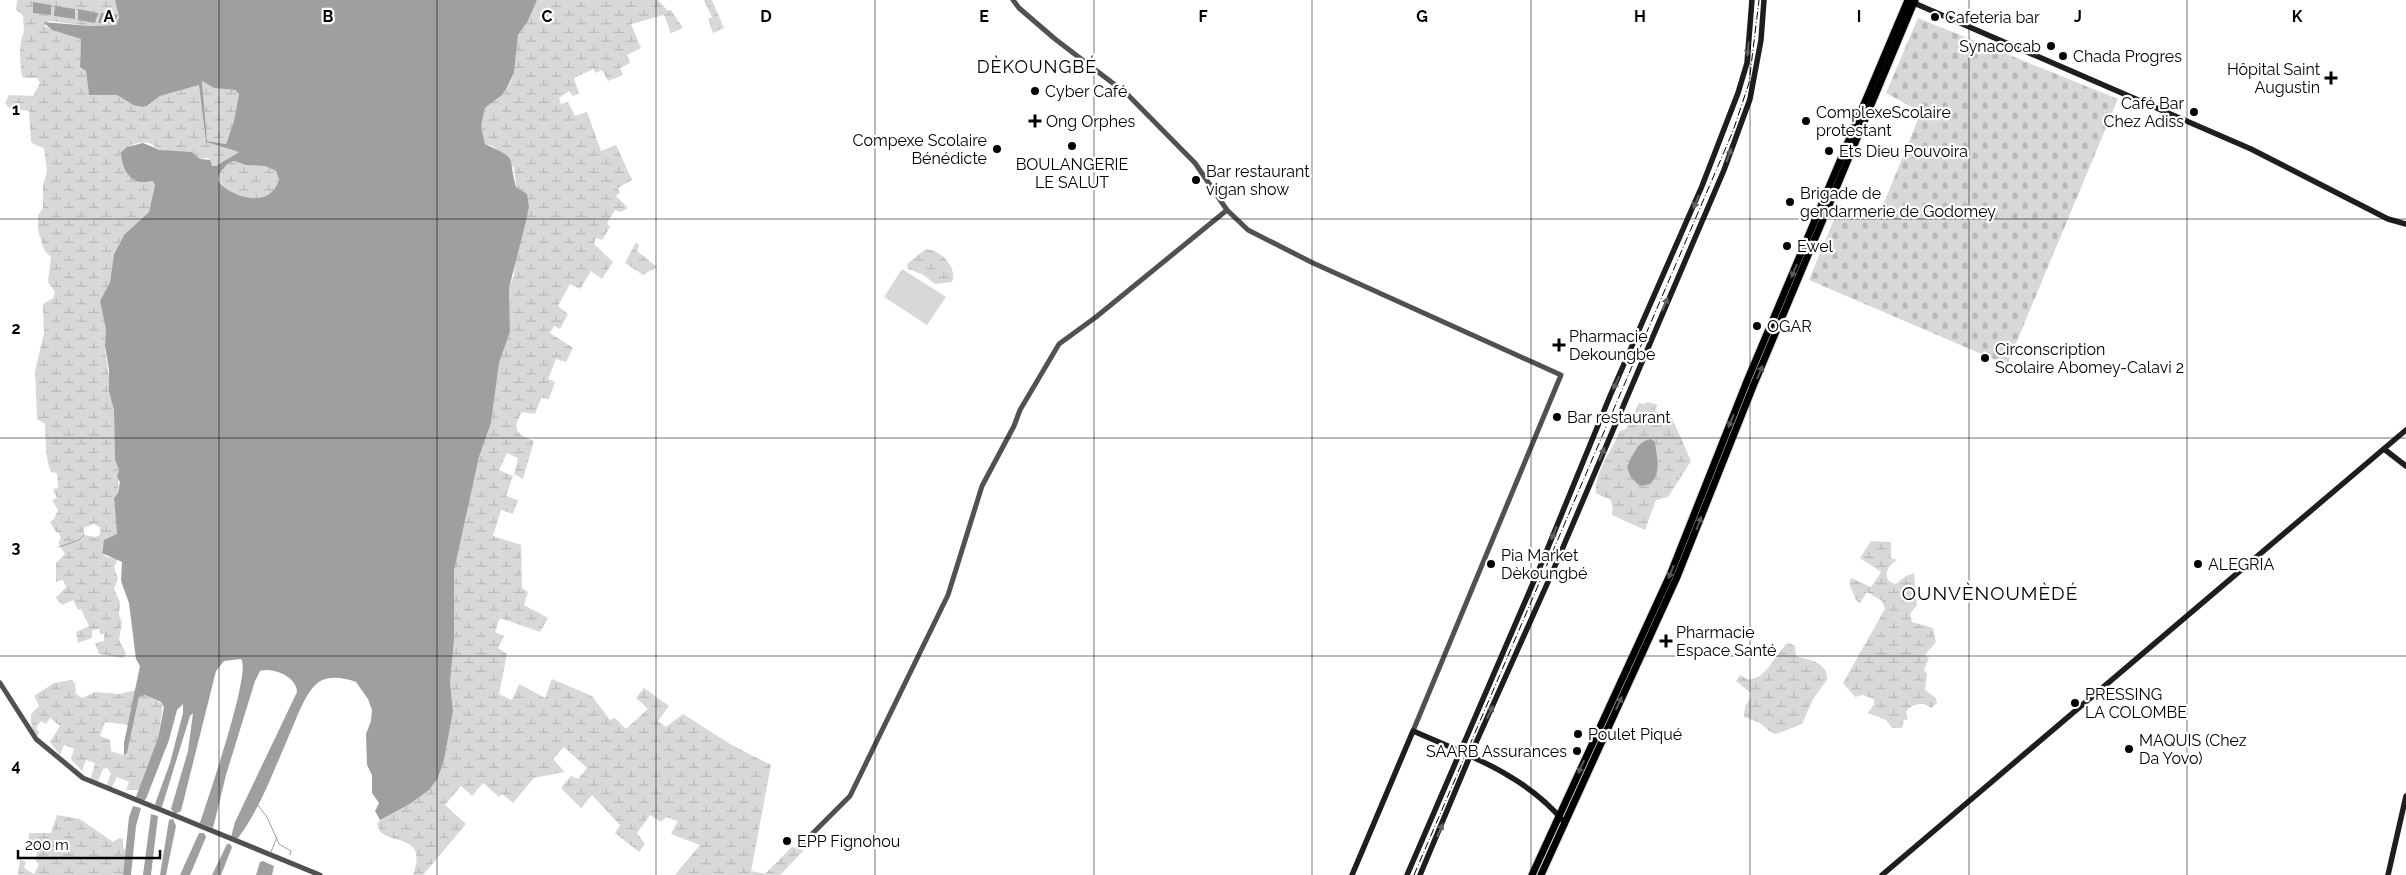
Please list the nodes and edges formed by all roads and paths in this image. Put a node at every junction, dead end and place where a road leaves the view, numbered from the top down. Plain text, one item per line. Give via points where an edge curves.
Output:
1 (1013, 0) edge
2 (1752, 0) edge
3 (1764, 0) edge
4 (1912, 1) edge
5 (1227, 210) junction
6 (2406, 224) edge
7 (2406, 430) edge
8 (2384, 449) junction
9 (2406, 466) edge
10 (0, 683) edge
11 (1412, 731) junction
12 (1461, 752) junction
13 (1470, 756) junction
14 (2406, 796) edge
15 (1561, 818) junction
16 (802, 844) dead end
17 (320, 875) edge
18 (1352, 875) edge
19 (1407, 875) edge
20 (1420, 875) edge
21 (1532, 875) edge
22 (1540, 875) edge
23 (1882, 875) edge
24 (2388, 875) edge

1 - 5 street via 1055,39 1127,94 1195,163
2 -> 12 main road via 1747,63 1728,121
13 -> 3 main road via 1724,170 1750,99 1761,40
4 - 6 main road via 2251,149 2388,219
4 - 15 highway via 1677,578
5 - 11 street via 1248,230 1267,241 1561,375
5 - 16 street via 1059,344 1020,410 982,486 948,595 850,796
7 - 8 main road
8 - 9 main road
8 - 23 main road
10 - 17 street via 36,739 83,778
11 - 12 main road
11 - 18 main road
12 - 13 main road
12 - 19 main road
13 - 15 main road via 1522,782
20 -> 13 main road
14 - 24 main road
15 - 21 highway
15 - 22 highway

